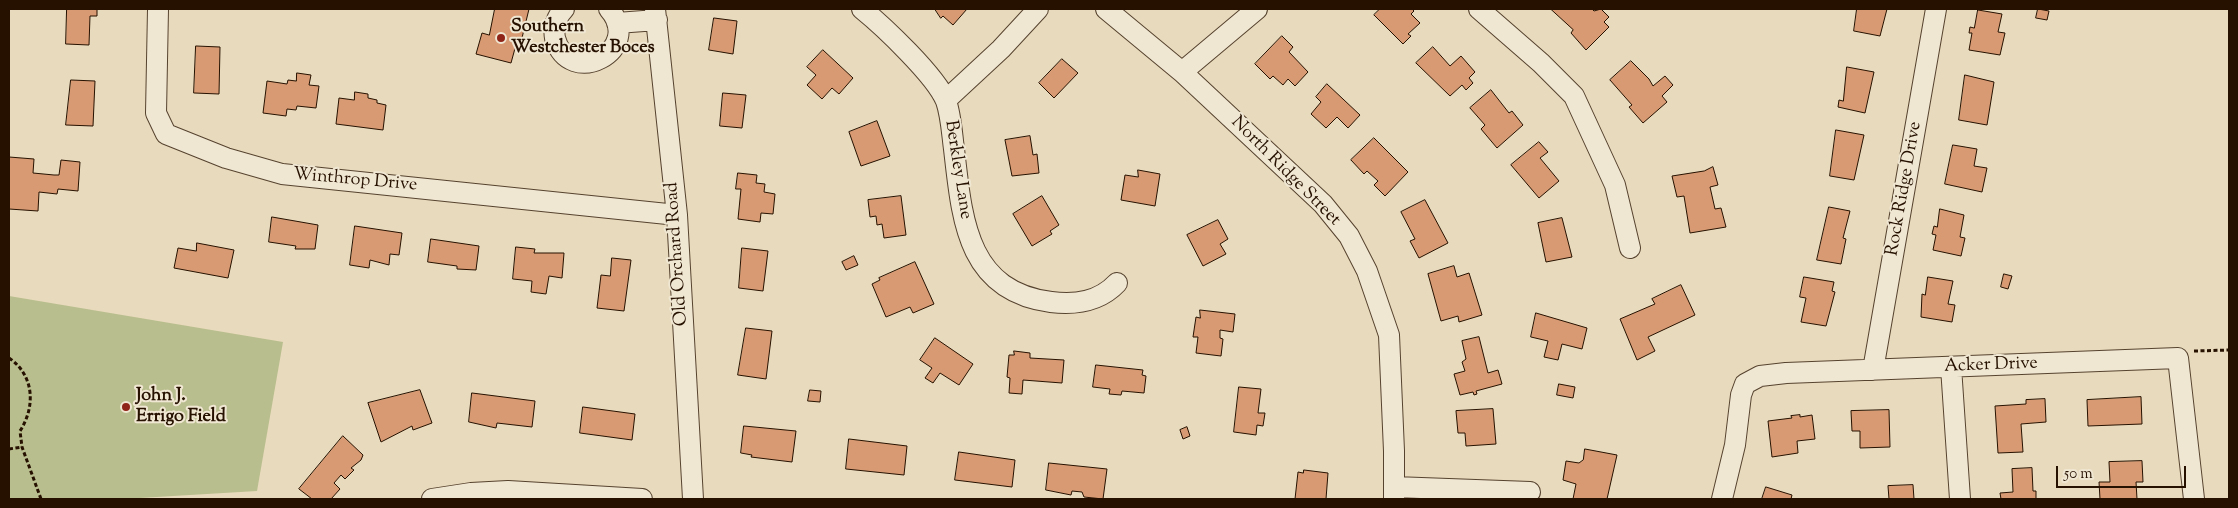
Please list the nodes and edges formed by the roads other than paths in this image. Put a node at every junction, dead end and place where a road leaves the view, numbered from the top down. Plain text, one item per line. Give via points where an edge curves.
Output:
1 (158, 9) edge
2 (564, 9) edge
3 (862, 9) edge
4 (1038, 9) edge
5 (1106, 9) edge
6 (1257, 9) edge
7 (1479, 9) edge
8 (1936, 9) edge
9 (656, 14) edge
10 (613, 16) edge
11 (1182, 72) junction
12 (946, 100) junction
13 (677, 215) junction
14 (1630, 248) dead end
15 (1117, 282) dead end
16 (1951, 367) junction
17 (1873, 370) junction
18 (1530, 492) dead end
19 (1394, 493) edge
20 (432, 499) edge
21 (642, 499) edge
22 (693, 499) edge
23 (1722, 499) edge
24 (1960, 499) edge
25 (2194, 499) edge

1 - 13 street, Winthrop Drive via 156,114 166,134 226,158 282,174
2 - 10 street via 555,23 557,44 567,56 581,62 602,59 616,44
3 - 12 street via 922,68
4 - 12 street
5 - 11 street, North Ridge Street
6 - 11 street
7 - 14 street via 1541,62 1574,96 1615,185
8 - 17 street, Rock Ridge Drive
9 - 10 street
9 - 13 street, Old Orchard Road
11 - 19 street, North Ridge Street via 1323,204 1349,236 1367,271 1389,335
12 - 15 street, Berkley Lane via 961,210 973,250 988,272 1034,300 1068,304 1095,299
13 - 22 street, Old Orchard Road
16 - 17 street, Acker Drive
16 - 24 street
16 - 25 street, Acker Drive via 2178,358
17 - 23 street, Acker Drive via 1786,372 1752,378 1745,384 1741,395 1735,445
18 - 19 street
20 - 21 street via 508,492

